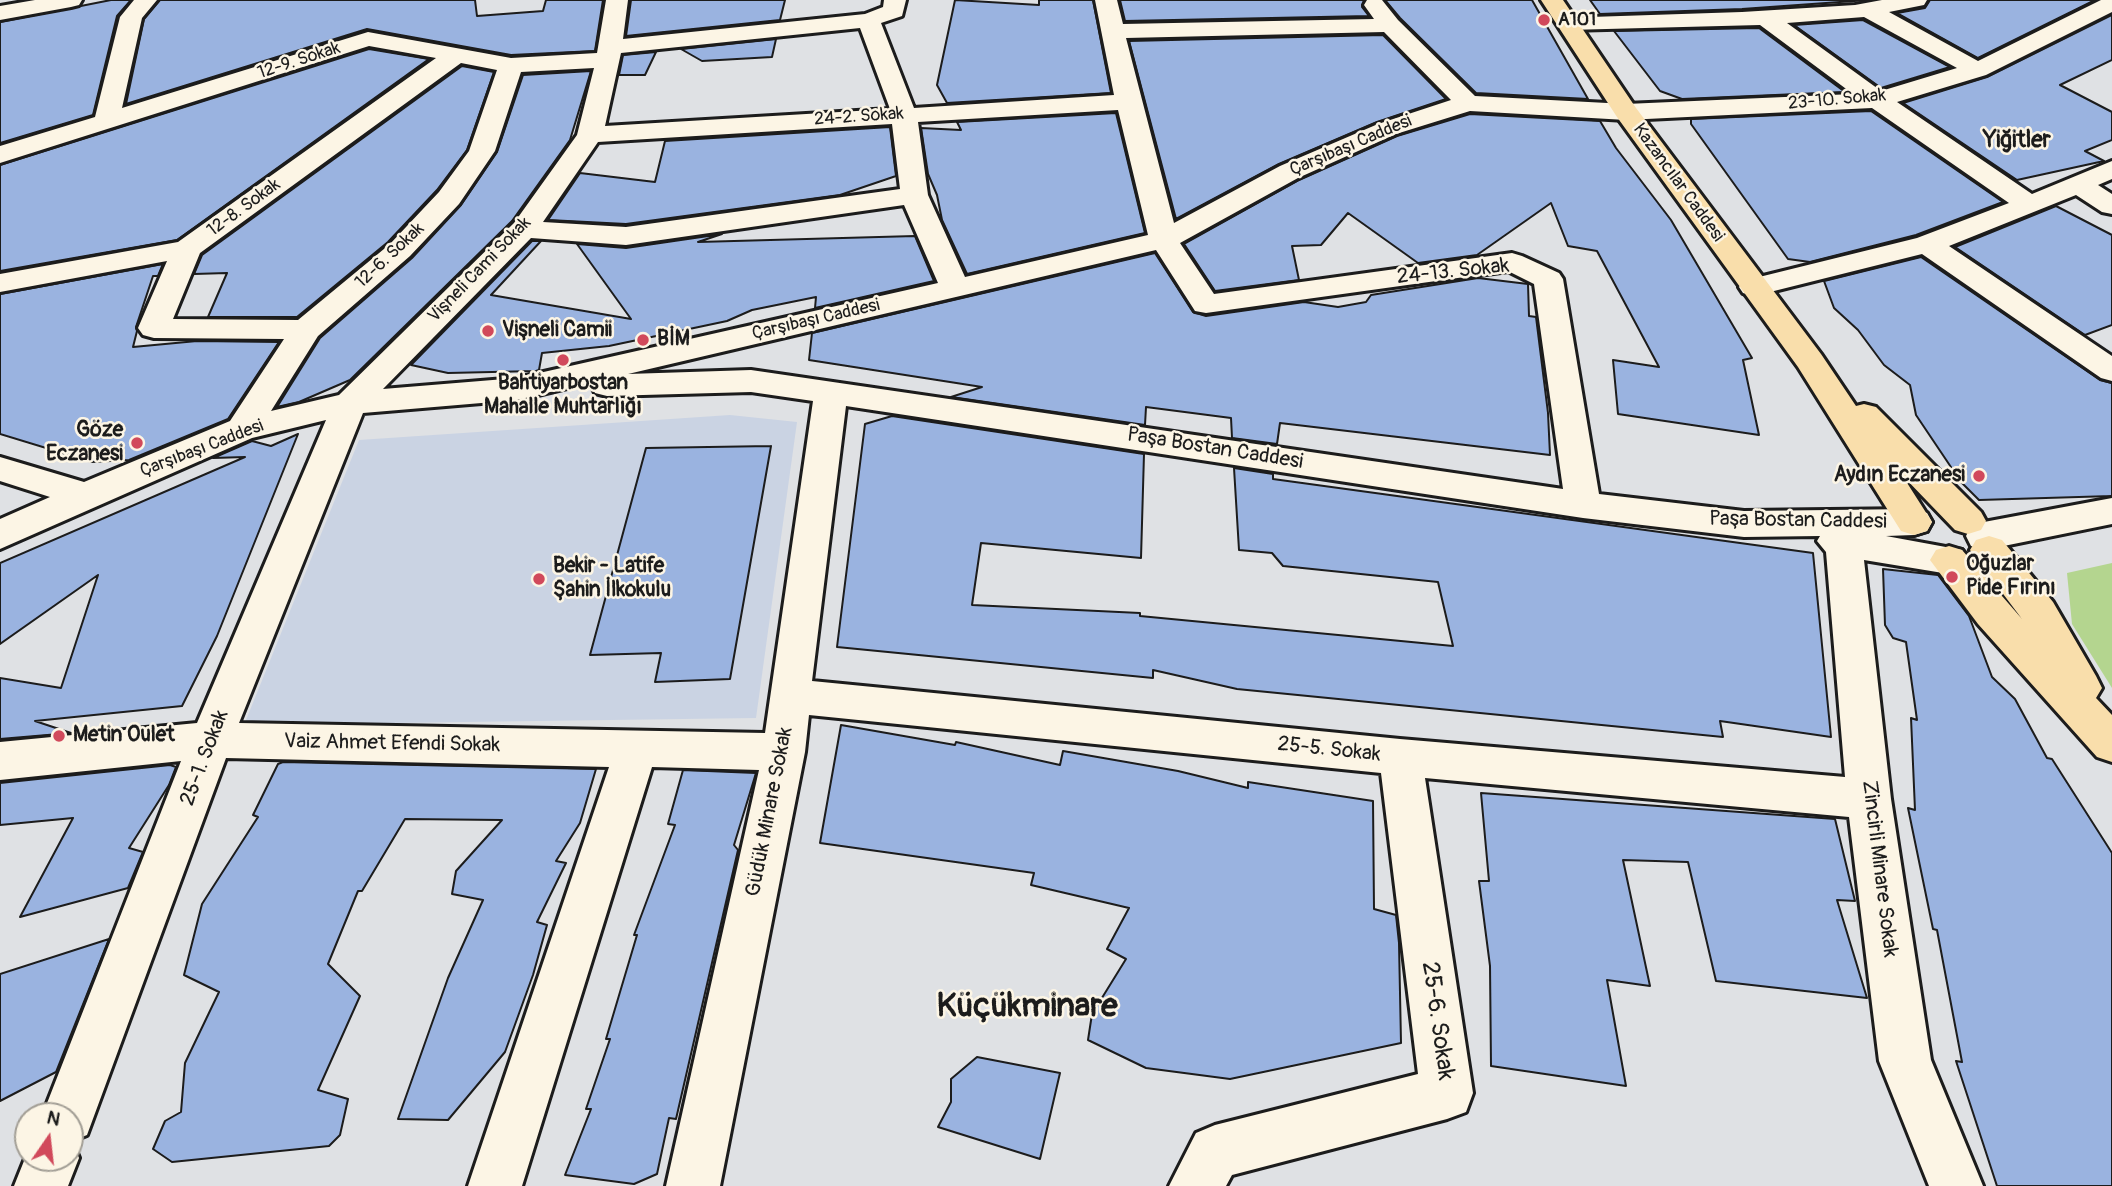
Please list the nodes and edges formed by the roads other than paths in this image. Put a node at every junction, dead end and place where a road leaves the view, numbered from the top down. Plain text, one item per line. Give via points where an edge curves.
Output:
1 (71, 0) edge
2 (146, 0) edge
3 (617, 0) edge
4 (895, 0) edge
5 (1105, 0) edge
6 (1372, 0) edge
7 (1916, 0) edge
8 (2112, 3) edge
9 (1853, 7) edge
10 (1560, 12) edge
11 (0, 13) edge
12 (1765, 18) junction
13 (868, 20) junction
14 (1390, 25) junction
15 (1112, 31) junction
16 (608, 53) junction
17 (455, 56) junction
18 (511, 65) junction
19 (1978, 70) junction
20 (1877, 100) junction
21 (1128, 102) junction
22 (1468, 103) junction
23 (1626, 112) junction
24 (904, 114) junction
25 (106, 123) junction
26 (590, 135) junction
27 (0, 155) edge
28 (2112, 169) edge
29 (2077, 184) junction
30 (914, 195) junction
31 (2030, 205) junction
32 (2112, 206) edge
33 (524, 229) junction
34 (1164, 240) junction
35 (1927, 244) junction
36 (187, 249) junction
37 (0, 284) edge
38 (955, 287) junction
39 (1754, 287) junction
40 (306, 330) junction
41 (1810, 361) junction
42 (2112, 371) edge
43 (517, 388) junction
44 (831, 392) junction
45 (350, 403) junction
46 (242, 429) junction
47 (0, 469) edge
48 (86, 495) junction
49 (1583, 505) junction
50 (2112, 511) edge
51 (1914, 522) junction
52 (1744, 524) junction
53 (0, 536) edge
54 (1980, 536) junction
55 (1844, 542) junction
56 (1949, 560) junction
57 (790, 696) junction
58 (211, 740) junction
59 (2112, 744) edge
60 (636, 749) junction
61 (785, 752) junction
62 (1400, 757) junction
63 (0, 761) edge
64 (1868, 799) junction
65 (73, 1102) edge
66 (495, 1186) edge
67 (693, 1186) edge
68 (1196, 1186) edge
69 (1956, 1186) edge

1 - 11 street
2 - 25 street via 131,17
3 - 16 street, Vişneli Cami Sokak
4 - 13 street via 894,11
5 - 15 street
6 - 14 street
7 - 9 street
8 - 19 street, 23-10. Sokak
9 - 12 street
9 - 19 street
10 - 12 street
10 - 23 main road, Kazancılar Caddesi
12 - 20 street
13 - 16 street, 12-9. Sokak via 759,20
13 - 24 street
14 - 15 street
14 - 22 street
15 - 21 street
16 - 18 street, 12-9. Sokak
16 - 26 street, Vişneli Cami Sokak
17 - 18 street, 12-9. Sokak
17 - 25 street, 12-9. Sokak via 368,39
17 - 36 street, 12-8. Sokak
18 - 40 street, 12-6. Sokak via 482,151 449,198 400,250
19 - 20 street, 23-10. Sokak
20 - 23 street, 23-10. Sokak
20 - 31 street
21 - 24 street, 24-2. Sokak
21 - 34 street
22 - 23 street, Çarşıbaşı Caddesi
22 - 34 street, Çarşıbaşı Caddesi via 1387,129 1289,172
23 - 39 main road, Kazancılar Caddesi
24 - 26 street, 24-2. Sokak
24 - 30 street
25 - 27 street, 12-9. Sokak
26 - 33 street, Vişneli Cami Sokak
28 - 29 street
29 - 31 street
29 - 32 street
30 - 33 street via 626,236
30 - 38 street
31 - 35 street
33 - 45 street, Vişneli Cami Sokak
34 - 38 street, Çarşıbaşı Caddesi
34 - 49 street, 24-13. Sokak via 1206,304 1512,262 1548,279
35 - 39 street
35 - 42 street
36 - 37 street, 12-8. Sokak
36 - 40 street via 154,328
38 - 43 street, Çarşıbaşı Caddesi
39 - 41 main road, Kazancılar Caddesi
40 - 46 street, 12-6. Sokak
41 - 51 main road, Kazancılar Caddesi
41 - 54 main road, Kazancılar Caddesi
43 - 44 street, Paşa Bostan Caddesi via 751,381
43 - 45 street, Çarşıbaşı Caddesi
44 - 49 street, Paşa Bostan Caddesi
44 - 57 street, Güdük Minare Sokak
45 - 46 street, Çarşıbaşı Caddesi
45 - 58 street, 25-1. Sokak
46 - 48 street, Çarşıbaşı Caddesi
47 - 48 street
48 - 53 street, Çarşıbaşı Caddesi
49 - 52 street, Paşa Bostan Caddesi
50 - 54 street
51 - 52 street, Paşa Bostan Caddesi
51 - 54 main road via 1924,513 1936,513
51 - 56 main road, Kazancılar Caddesi via 1928,549
52 - 55 street
54 - 56 main road via 1985,558 1973,563
54 - 59 main road, Kazancılar Caddesi via 2039,613
55 - 56 street
55 - 64 street, Zincirli Minare Sokak
56 - 59 main road, Kazancılar Caddesi
57 - 61 street, Güdük Minare Sokak
57 - 62 street, 25-5. Sokak
58 - 60 street, Vaiz Ahmet Efendi Sokak
58 - 63 street, Vaiz Ahmet Efendi Sokak
58 - 65 street, 25-1. Sokak
60 - 61 street, Vaiz Ahmet Efendi Sokak
60 - 66 street
61 - 67 street, Güdük Minare Sokak
62 - 64 street, 25-5. Sokak
62 - 68 street, 25-6. Sokak via 1447,1093 1215,1152
64 - 69 street, Zincirli Minare Sokak via 1905,1061

